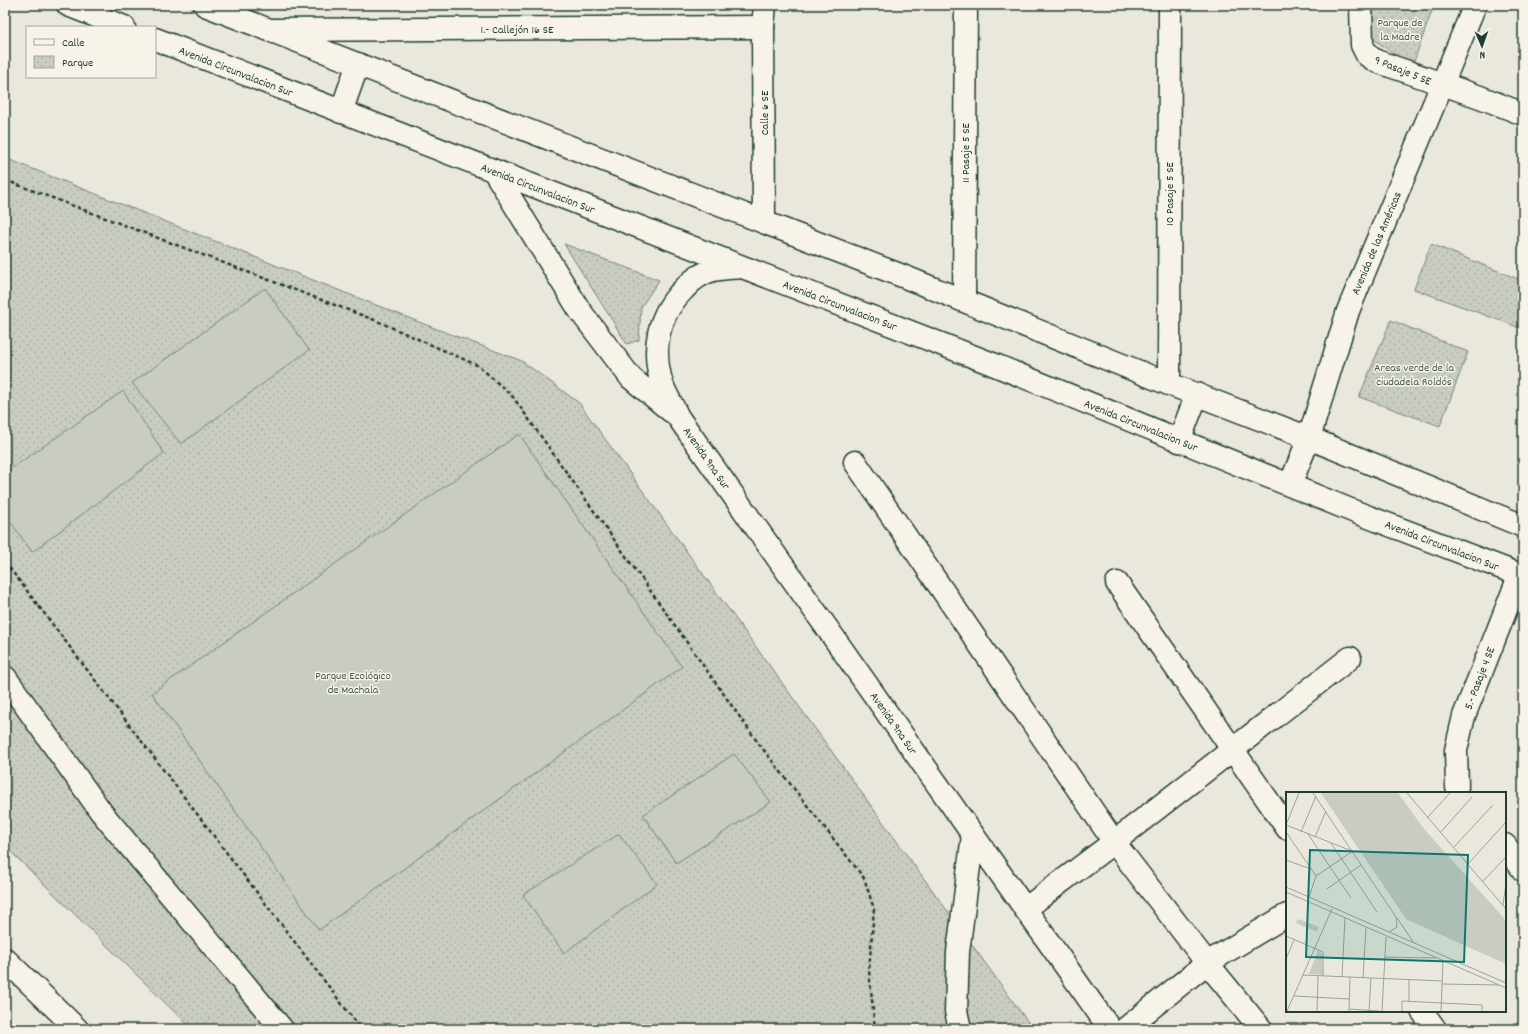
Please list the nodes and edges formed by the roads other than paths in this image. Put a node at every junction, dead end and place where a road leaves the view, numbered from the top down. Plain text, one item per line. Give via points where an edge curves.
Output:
1 (68, 5) edge
2 (765, 5) edge
3 (966, 5) edge
4 (1170, 5) edge
5 (1361, 5) edge
6 (1475, 5) edge
7 (208, 6) edge
8 (121, 26) edge
9 (763, 27) junction
10 (271, 30) junction
11 (156, 39) edge
12 (358, 64) junction
13 (1442, 85) junction
14 (341, 112) junction
15 (1523, 114) edge
16 (494, 171) junction
17 (764, 222) junction
18 (741, 267) junction
19 (964, 300) junction
20 (1169, 384) junction
21 (1197, 394) junction
22 (678, 417) junction
23 (1309, 438) junction
24 (1179, 441) junction
25 (855, 462) dead end
26 (1290, 485) junction
27 (1523, 526) edge
28 (1522, 575) edge
29 (1117, 583) dead end
30 (1350, 658) dead end
31 (5, 678) edge
32 (1232, 750) junction
33 (1457, 791) edge
34 (1286, 827) edge
35 (973, 835) junction
36 (1114, 842) junction
37 (1506, 846) edge
38 (1506, 847) edge
39 (1523, 852) edge
40 (1523, 870) edge
41 (1025, 909) junction
42 (1286, 915) edge
43 (5, 958) edge
44 (1207, 963) junction
45 (1423, 1012) edge
46 (77, 1029) edge
47 (282, 1029) edge
48 (960, 1029) edge
49 (1110, 1029) edge
50 (1125, 1029) edge
51 (1261, 1029) edge
52 (1435, 1029) edge

1 - 8 street
2 - 9 street, Calle 6 SE
3 - 19 street, 11 Pasaje 5 SE
4 - 20 street, 10 Pasaje 5 SE
5 - 13 street, 9 Pasaje 5 SE via 1362,45 1367,55 1376,61
6 - 13 street, Avenida de las Américas
7 - 10 street
9 - 10 street, 1.- Callejón 16 SE
9 - 17 street, Calle 6 SE
10 - 12 street
11 - 14 street, Avenida Circunvalacion Sur
12 - 14 street
12 - 17 street
13 - 15 street, 9 Pasaje 5 SE
13 - 23 street, Avenida de las Américas via 1348,311
14 - 16 street, Avenida Circunvalacion Sur
16 - 18 street, Avenida Circunvalacion Sur
16 - 22 street, Avenida 9na Sur via 580,311 631,378
17 - 19 street
18 - 22 street, Avenida 9na Sur via 713,270 692,281 676,296 664,316 658,336 657,357 662,384
18 - 24 street, Avenida Circunvalacion Sur via 983,360
19 - 20 street
20 - 21 street
21 - 23 street
21 - 24 street
22 - 35 street, Avenida 9na Sur
23 - 26 street, Avenida de las Américas
23 - 27 street
24 - 26 street, Avenida Circunvalacion Sur
25 - 36 street
26 - 28 street, Avenida Circunvalacion Sur
28 - 33 street, 5.- Pasaje 4 SE via 1464,716 1456,750
29 - 32 street
30 - 32 street
31 - 47 street via 102,813
32 - 34 street
32 - 36 street
35 - 41 street, Avenida 9na Sur
35 - 48 street via 958,952 956,1011
36 - 41 street
36 - 44 street
37 - 39 street
38 - 40 street
41 - 49 street, Avenida 9na Sur
42 - 44 street
43 - 46 street
44 - 50 street
44 - 51 street
45 - 52 street

